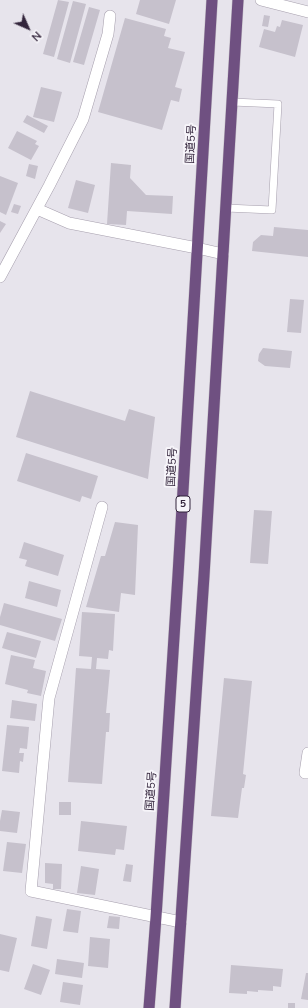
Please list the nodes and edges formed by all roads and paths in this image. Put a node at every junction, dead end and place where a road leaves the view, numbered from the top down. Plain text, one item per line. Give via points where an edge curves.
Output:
1 (212, 0) edge
2 (238, 0) edge
3 (261, 0) edge
4 (308, 12) edge
5 (110, 16) dead end
6 (232, 102) junction
7 (226, 208) junction
8 (37, 209) junction
9 (197, 248) junction
10 (223, 254) junction
11 (0, 278) edge
12 (102, 507) dead end
13 (308, 753) edge
14 (308, 774) edge
15 (156, 917) junction
16 (181, 922) junction
17 (149, 1008) edge
18 (175, 1008) edge

1 - 9 highway, 国道5号 / 5
2 - 6 highway
3 - 4 street
5 - 8 street via 108,34 83,119
6 - 7 highway
6 - 7 lane via 278,104 272,210
7 - 10 highway
8 - 9 street via 69,223
8 - 11 street
9 - 10 street
9 - 15 highway, 国道5号 / 5
10 - 16 highway
12 - 15 street via 49,698 31,891
13 - 14 street via 304,773
15 - 16 street
15 - 17 highway, 国道5号 / 5
16 - 18 highway

